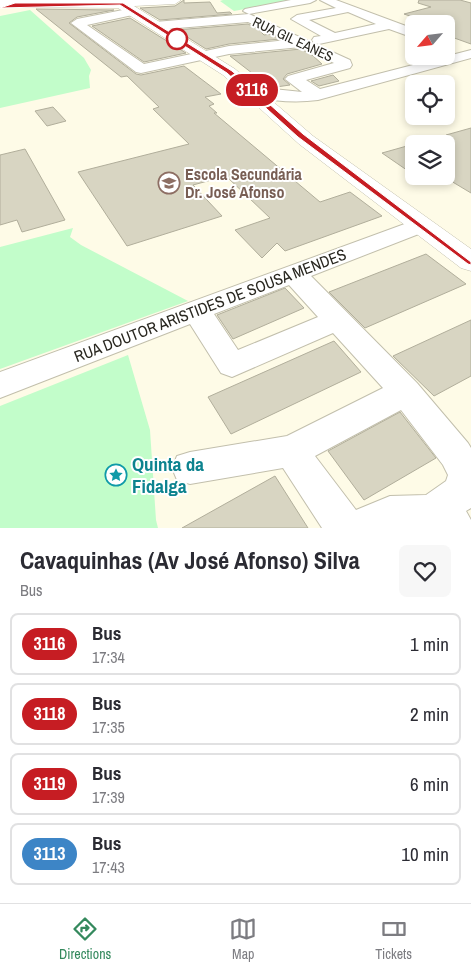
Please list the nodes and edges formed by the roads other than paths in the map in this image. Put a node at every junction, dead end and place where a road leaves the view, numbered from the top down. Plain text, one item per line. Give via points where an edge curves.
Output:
1 (175, 0) edge
2 (310, 0) edge
3 (326, 0) edge
4 (0, 3) edge
5 (15, 5) junction
6 (0, 8) edge
7 (220, 8) dead end
8 (348, 9) junction
9 (131, 11) junction
10 (249, 11) dead end
11 (388, 25) junction
12 (155, 26) junction
13 (271, 28) junction
14 (405, 31) edge
15 (173, 37) junction
16 (334, 37) junction
17 (319, 40) dead end
18 (303, 43) junction
19 (455, 50) edge
20 (469, 54) edge
21 (203, 55) junction
22 (253, 92) junction
23 (313, 96) junction
24 (284, 121) junction
25 (421, 225) junction
26 (471, 262) edge
27 (293, 273) junction
28 (196, 310) junction
29 (337, 320) junction
30 (0, 385) edge
31 (406, 392) junction
32 (291, 451) junction
33 (190, 468) dead end
34 (447, 519) edge
35 (345, 528) edge
36 (362, 528) edge

1 - 9 street
2 - 10 street
3 - 8 street
4 - 5 street
5 - 6 street
5 - 9 street
7 - 9 street
8 - 11 street
8 - 16 street via 297,19
9 - 12 street
9 - 21 street via 77,23 141,69
11 - 14 street
11 - 16 street
12 - 13 street, RUA GIL EANES via 250,18
12 - 15 street
13 - 15 street
13 - 18 street, RUA GIL EANES
15 - 21 street
16 - 17 street
18 - 21 street
18 - 23 street, RUA GIL EANES via 346,64 293,79
19 - 20 street
20 - 23 street
21 - 22 street
22 - 23 street via 270,96
22 - 24 street
23 - 24 street via 292,108
24 - 25 street
25 - 26 street
25 - 27 street, RUA DOUTOR ARISTIDES DE SOUSA MENDES
27 - 28 street, RUA DOUTOR ARISTIDES DE SOUSA MENDES
27 - 29 street
28 - 29 street via 232,365
28 - 30 street, RUA DOUTOR ARISTIDES DE SOUSA MENDES
29 - 31 street
31 - 32 street
31 - 34 street via 456,454 466,475 462,492
32 - 33 street
32 - 35 street
34 - 36 street via 400,513

